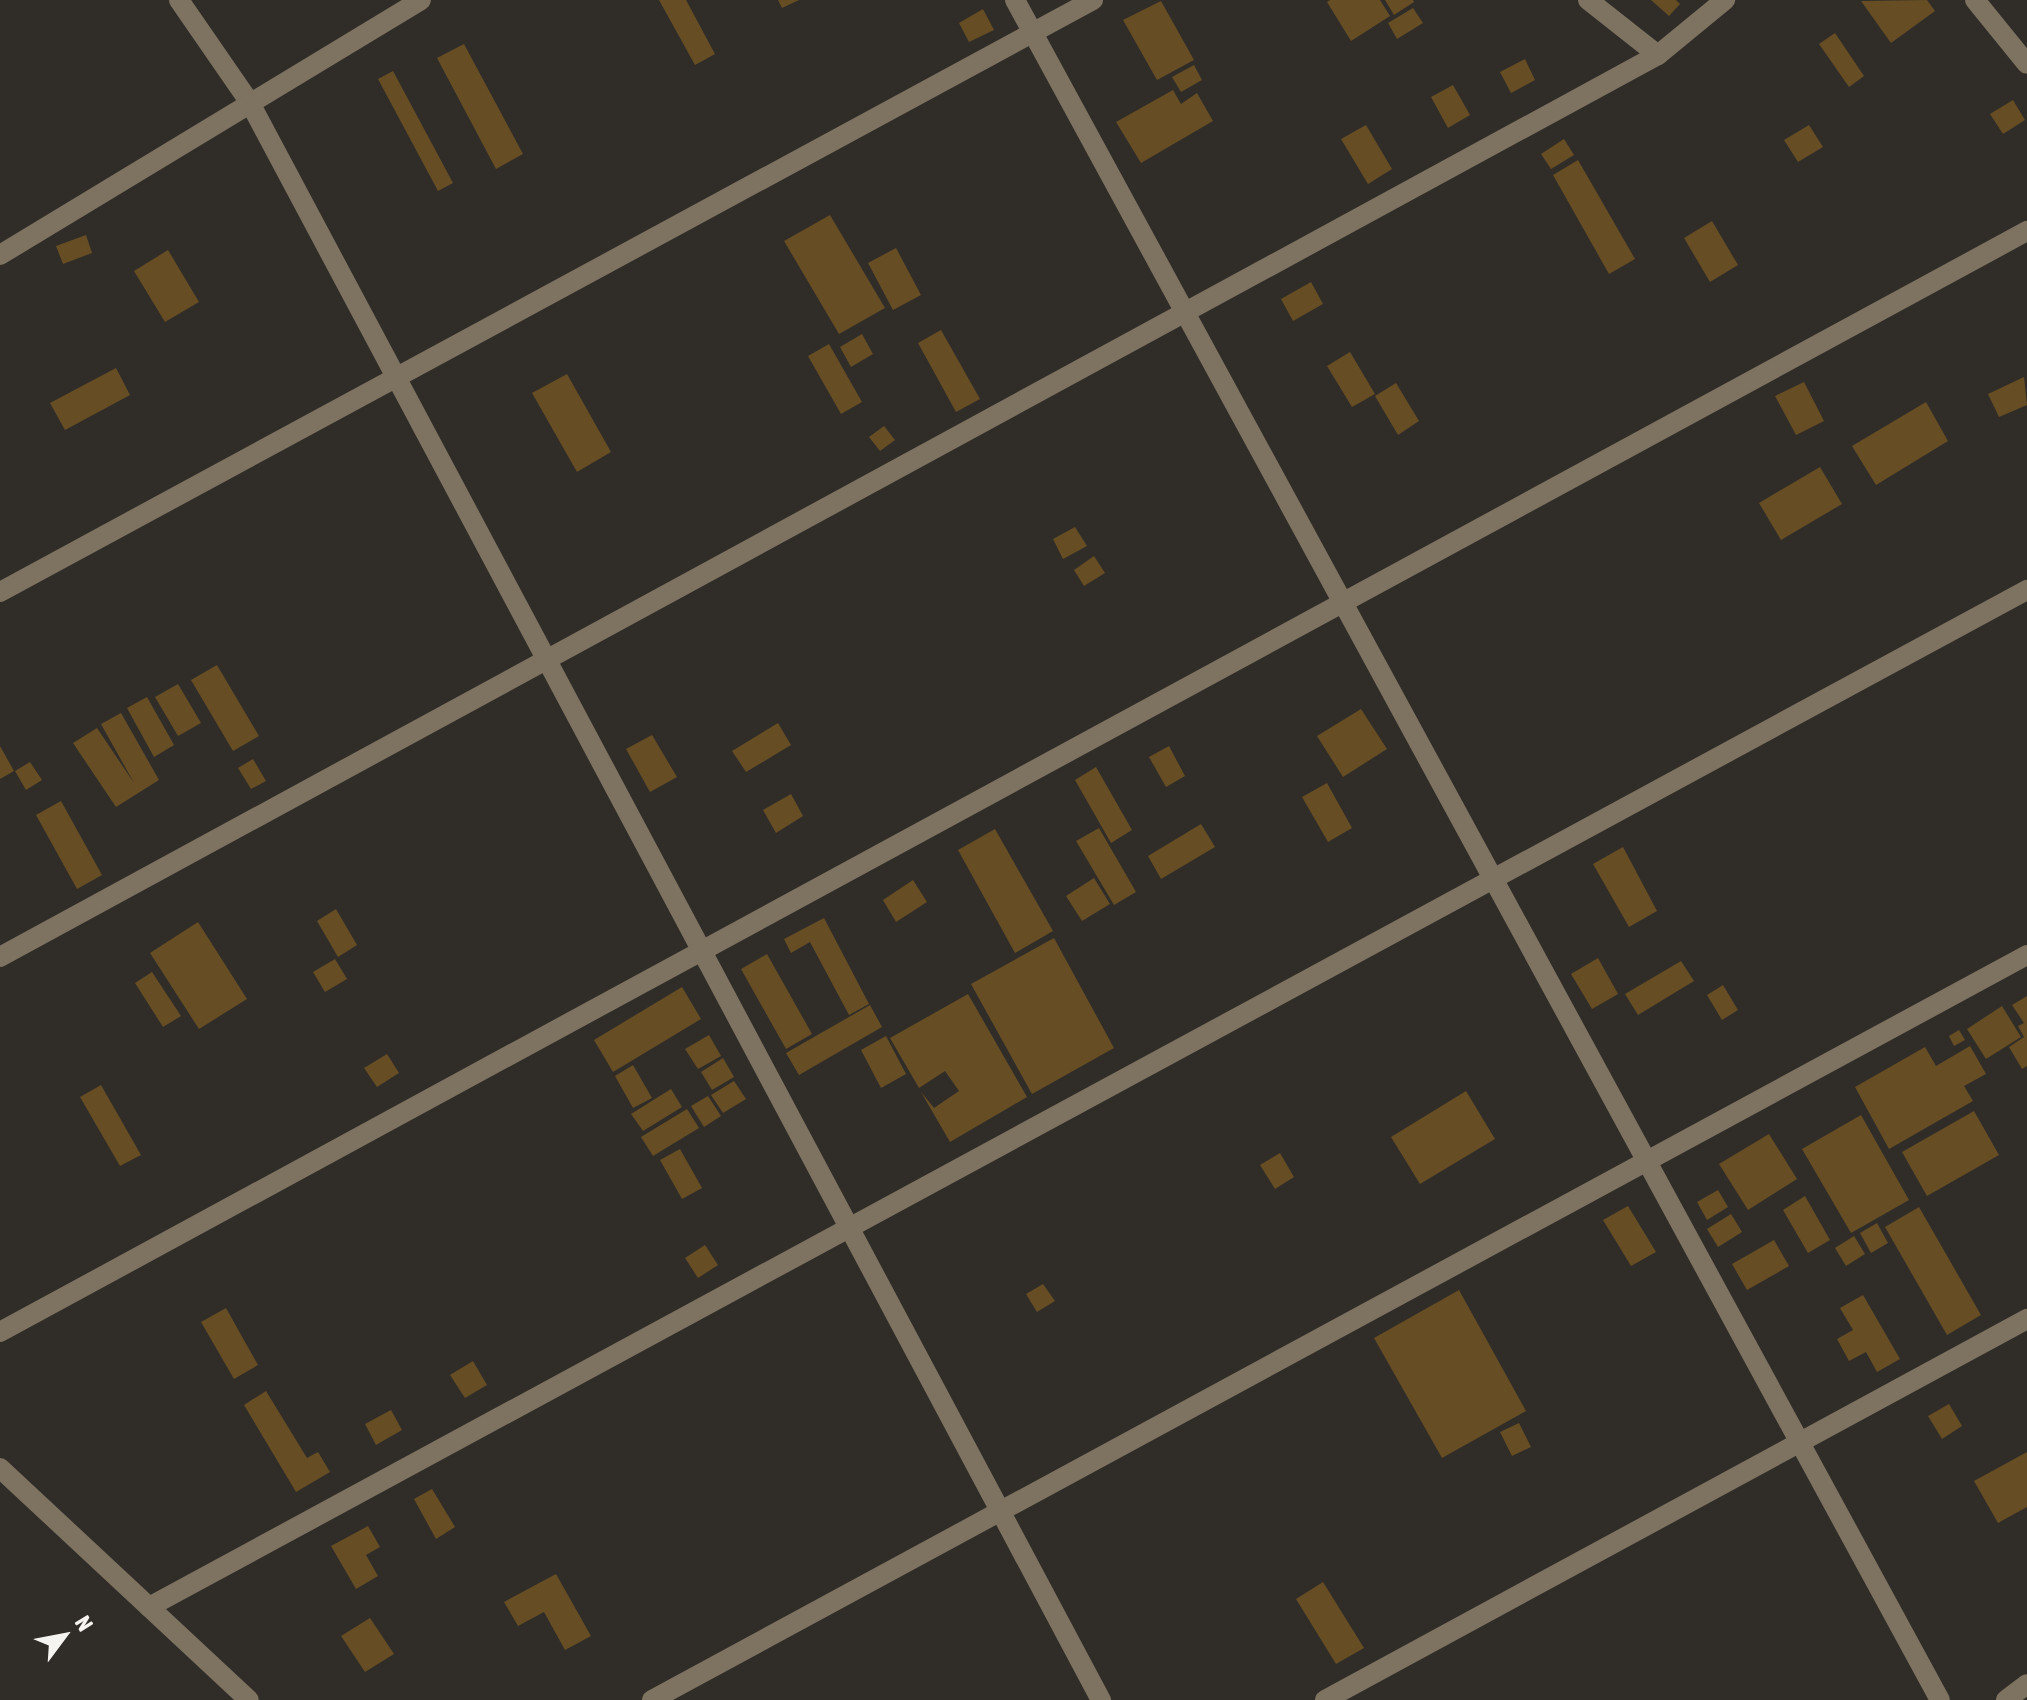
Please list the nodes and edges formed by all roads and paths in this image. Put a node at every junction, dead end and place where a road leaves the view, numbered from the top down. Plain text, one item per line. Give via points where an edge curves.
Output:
1 (179, 0) edge
2 (421, 0) edge
3 (1015, 0) edge
4 (1093, 0) edge
5 (1588, 0) edge
6 (1725, 0) edge
7 (1975, 0) edge
8 (1033, 33) junction
9 (1658, 55) junction
10 (2027, 64) edge
11 (250, 103) junction
12 (2027, 231) edge
13 (0, 255) edge
14 (1185, 313) junction
15 (396, 377) junction
16 (2027, 590) edge
17 (0, 592) edge
18 (1343, 603) junction
19 (547, 660) junction
20 (1493, 880) junction
21 (702, 951) junction
22 (2027, 955) edge
23 (0, 957) edge
24 (1646, 1161) junction
25 (850, 1228) junction
26 (2027, 1319) edge
27 (0, 1332) edge
28 (1799, 1443) junction
29 (0, 1468) edge
30 (1001, 1511) junction
31 (149, 1607) junction
32 (2027, 1684) edge
33 (249, 1700) edge
34 (652, 1700) edge
35 (1101, 1700) edge
36 (1325, 1700) edge
37 (1940, 1700) edge
38 (2006, 1700) edge

1 - 11 street
2 - 11 street
3 - 8 street
4 - 8 street
5 - 9 street
6 - 9 street
7 - 10 street
8 - 14 street
8 - 15 street
9 - 14 street
11 - 13 street
11 - 15 street
12 - 18 street
14 - 18 street
14 - 19 street
15 - 17 street
15 - 19 street
16 - 20 street
18 - 20 street
18 - 21 street
19 - 21 street
19 - 23 street
20 - 24 street
20 - 25 street
21 - 25 street
21 - 27 street
22 - 24 street
24 - 28 street
24 - 30 street
25 - 30 street
25 - 31 street
26 - 28 street
28 - 36 street
28 - 37 street
29 - 31 street
30 - 34 street
30 - 35 street
31 - 33 street
32 - 38 street

